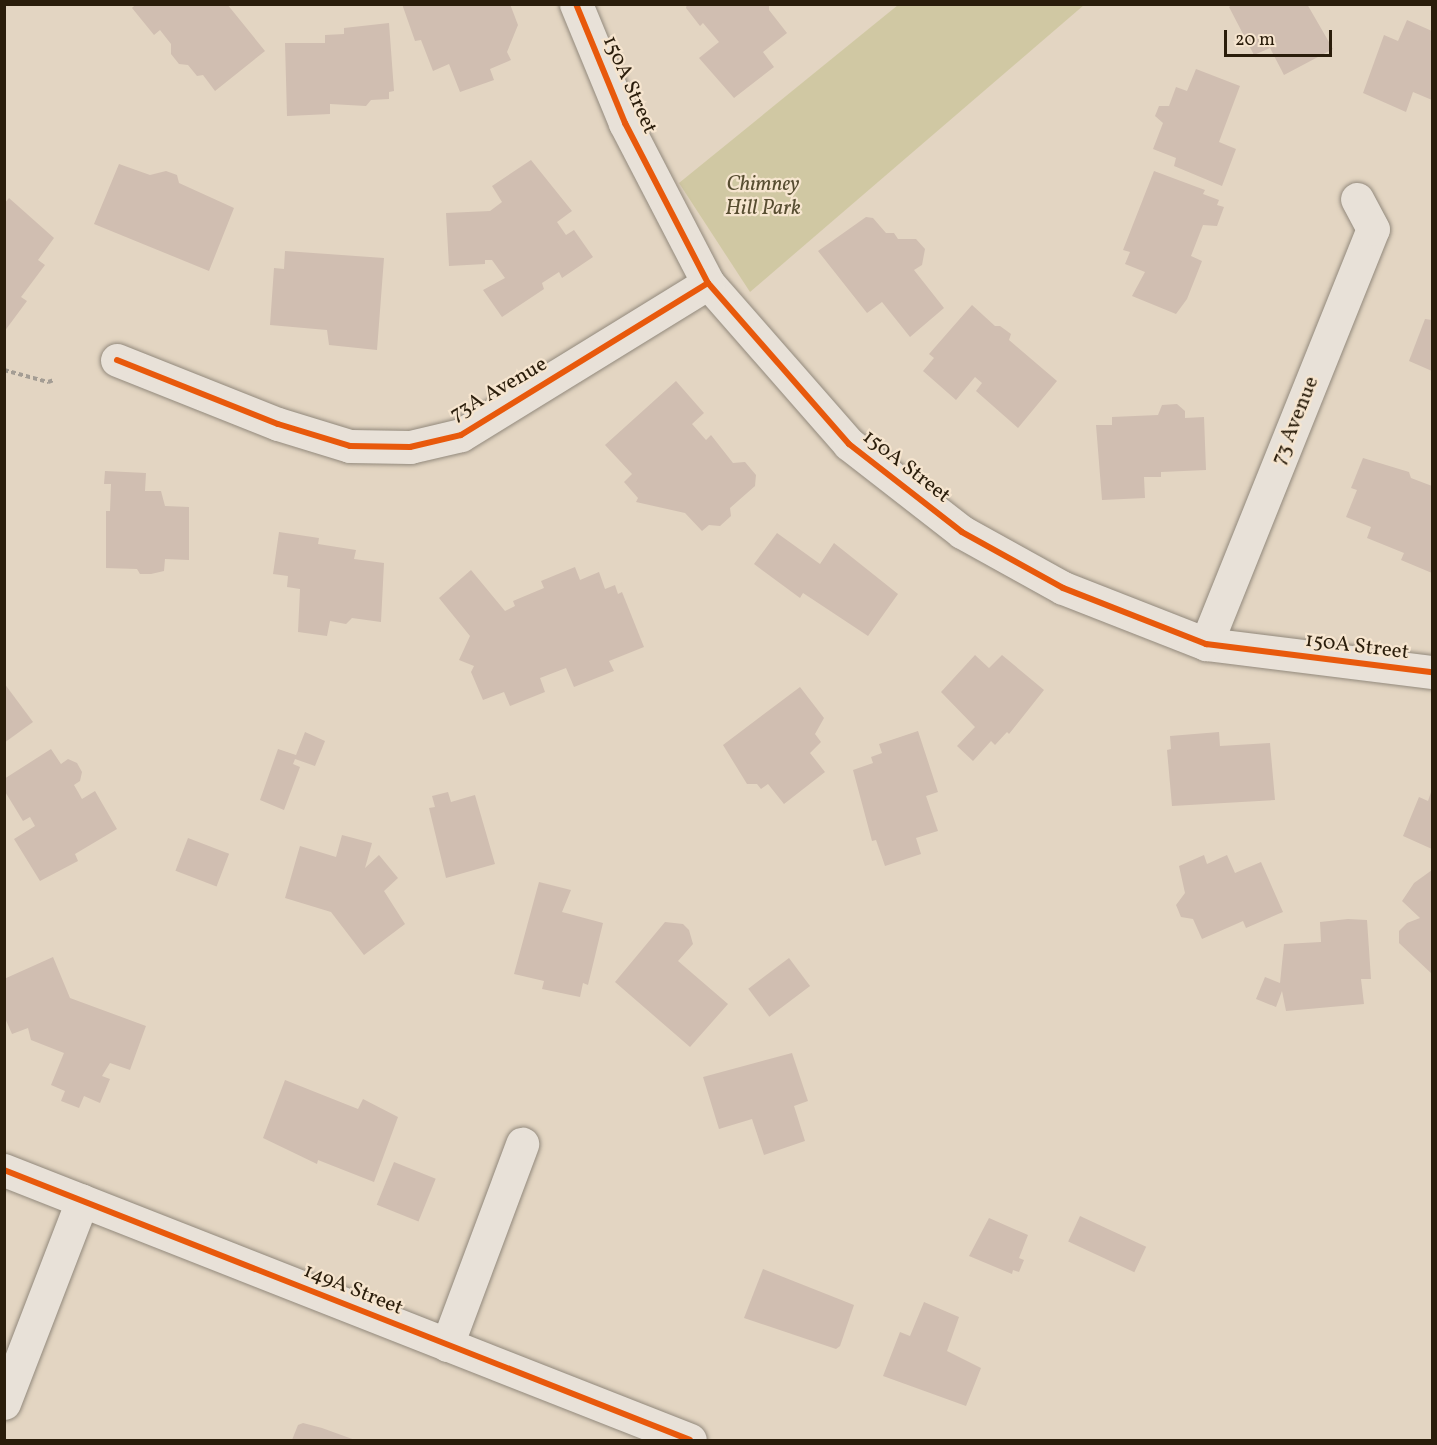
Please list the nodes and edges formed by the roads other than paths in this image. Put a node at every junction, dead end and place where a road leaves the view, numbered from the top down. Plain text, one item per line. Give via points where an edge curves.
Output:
1 (576, 4) edge
2 (1357, 199) dead end
3 (708, 283) junction
4 (117, 360) dead end
5 (1206, 644) junction
6 (1432, 672) edge
7 (522, 1144) dead end
8 (4, 1170) edge
9 (82, 1201) junction
10 (447, 1345) junction
11 (4, 1403) edge
12 (690, 1440) edge

1 - 3 street, 150A Street via 625,123
2 - 5 street, 73 Avenue via 1373,229
3 - 4 street, 73A Avenue via 461,435 410,447 350,446 278,424
3 - 5 street, 150A Street via 849,444 962,532 1063,588
5 - 6 street, 150A Street
7 - 10 street
8 - 9 street, 149A Street
9 - 10 street, 149A Street
9 - 11 street
10 - 12 street, 149A Street

